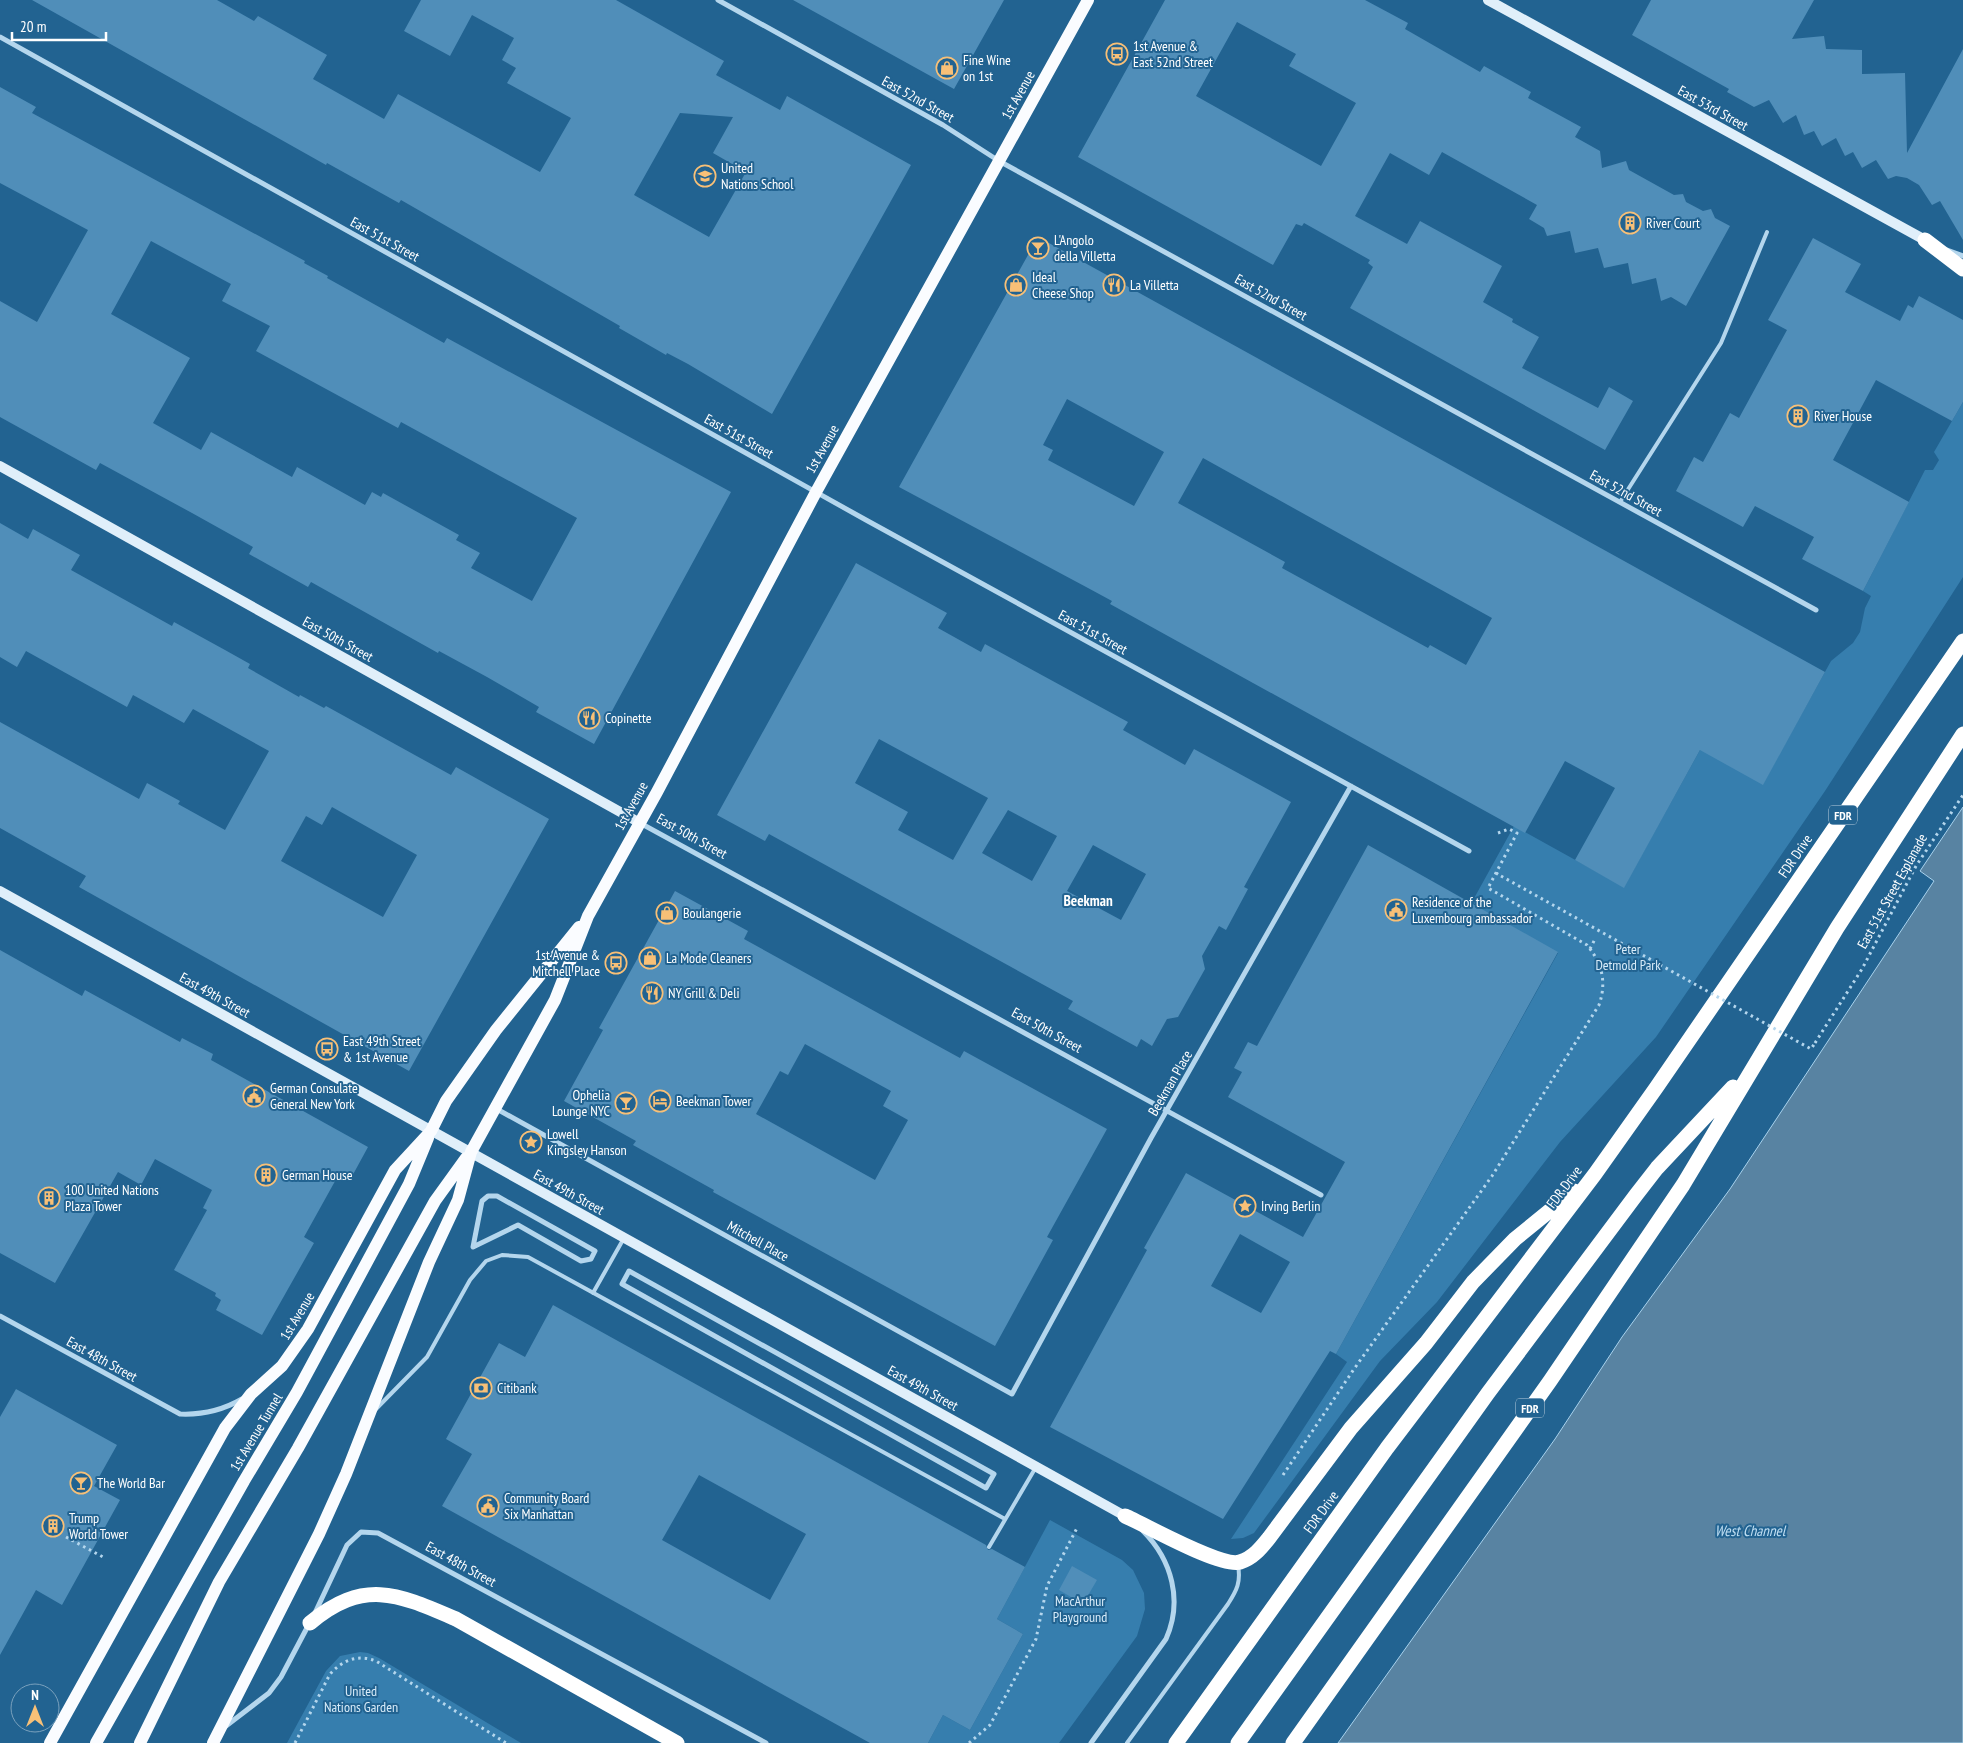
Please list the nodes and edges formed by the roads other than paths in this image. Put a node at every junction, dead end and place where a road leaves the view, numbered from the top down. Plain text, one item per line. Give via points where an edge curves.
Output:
1 (718, 0) edge
2 (1088, 0) edge
3 (1488, 0) edge
4 (0, 37) edge
5 (999, 161) junction
6 (1767, 232) dead end
7 (1925, 240) junction
8 (1963, 256) edge
9 (1963, 270) edge
10 (0, 466) edge
11 (816, 492) junction
12 (1620, 502) junction
13 (1816, 610) dead end
14 (1963, 641) edge
15 (1963, 734) edge
16 (1351, 786) junction
17 (640, 823) junction
18 (1469, 850) dead end
19 (0, 892) edge
20 (588, 916) junction
21 (1754, 1064) junction
22 (494, 1108) junction
23 (1167, 1111) junction
24 (431, 1131) junction
25 (471, 1152) junction
26 (1595, 1174) junction
27 (1322, 1194) dead end
28 (482, 1201) joint
29 (624, 1237) junction
30 (629, 1271) joint
31 (593, 1293) junction
32 (0, 1316) edge
33 (251, 1394) junction
34 (1012, 1394) joint
35 (369, 1416) junction
36 (1036, 1466) junction
37 (1125, 1516) junction
38 (1005, 1519) junction
39 (989, 1547) dead end
40 (1238, 1563) junction
41 (310, 1623) junction
42 (220, 1729) junction
43 (50, 1743) edge
44 (96, 1743) edge
45 (140, 1743) edge
46 (213, 1743) edge
47 (676, 1743) edge
48 (766, 1743) edge
49 (1091, 1743) edge
50 (1127, 1743) edge
51 (1176, 1743) edge
52 (1238, 1743) edge
53 (1293, 1743) edge

1 - 5 street, East 52nd Street via 942,125
2 - 5 main road, 1st Avenue
3 - 7 main road, East 53rd Street
4 - 11 street, East 51st Street
5 - 11 main road, 1st Avenue
5 - 12 street, East 52nd Street
6 - 12 lane via 1721,343
7 - 8 street
7 - 9 highway
10 - 17 main road, East 50th Street
11 - 16 street, East 51st Street
11 - 17 main road, 1st Avenue
12 - 13 street, East 52nd Street
14 - 26 highway, FDR Drive / FDR
15 - 21 highway, FDR via 1863,887
16 - 18 street, East 51st Street
16 - 23 street, Beekman Place
17 - 20 main road, 1st Avenue
17 - 23 street, East 50th Street
19 - 24 main road, East 49th Street
20 - 22 main road, 1st Avenue via 554,1000
20 - 24 main road, 1st Avenue via 496,1030 446,1101
21 - 52 highway via 1636,1195 1488,1393
21 - 53 highway, FDR via 1683,1185 1544,1389
22 - 25 main road, 1st Avenue
22 - 34 street, Mitchell Place
23 - 27 street, East 50th Street
23 - 34 street, Beekman Place
24 - 25 main road, East 49th Street
24 - 33 main road, 1st Avenue via 395,1170 308,1329 282,1366
24 - 44 main road, 1st Avenue Tunnel via 409,1184 297,1392
25 - 29 main road, East 49th Street
25 - 35 main road, 1st Avenue via 458,1200 429,1262
25 - 45 main road via 435,1201 298,1448 219,1582
26 - 40 highway via 1515,1240 1473,1282 1426,1343 1351,1428 1269,1538 1254,1555
26 - 51 highway, FDR Drive / FDR via 1387,1448
28 - 28 street via 488,1196 497,1196 595,1251 591,1259 581,1262 518,1225 473,1247
29 - 31 lane
29 - 36 main road, East 49th Street
30 - 30 street via 622,1284 986,1488 994,1474
31 - 35 lane via 528,1257 502,1255 486,1262 470,1280 427,1357
31 - 38 lane
32 - 33 street, East 48th Street via 180,1414 211,1412
33 - 43 main road, 1st Avenue via 224,1428
35 - 42 main road, 1st Avenue via 319,1534
36 - 37 main road, East 49th Street
36 - 38 lane
37 - 40 highway via 1216,1560
37 - 49 street via 1154,1542 1163,1557 1173,1586 1175,1612 1166,1639
38 - 39 lane
40 - 50 lane via 1240,1579 1233,1597
41 - 42 street, East 48th Street via 270,1693
41 - 47 highway via 345,1599 361,1595 381,1594 432,1609 456,1619
41 - 48 street, East 48th Street via 347,1545 361,1532 378,1533
42 - 46 main road, 1st Avenue

